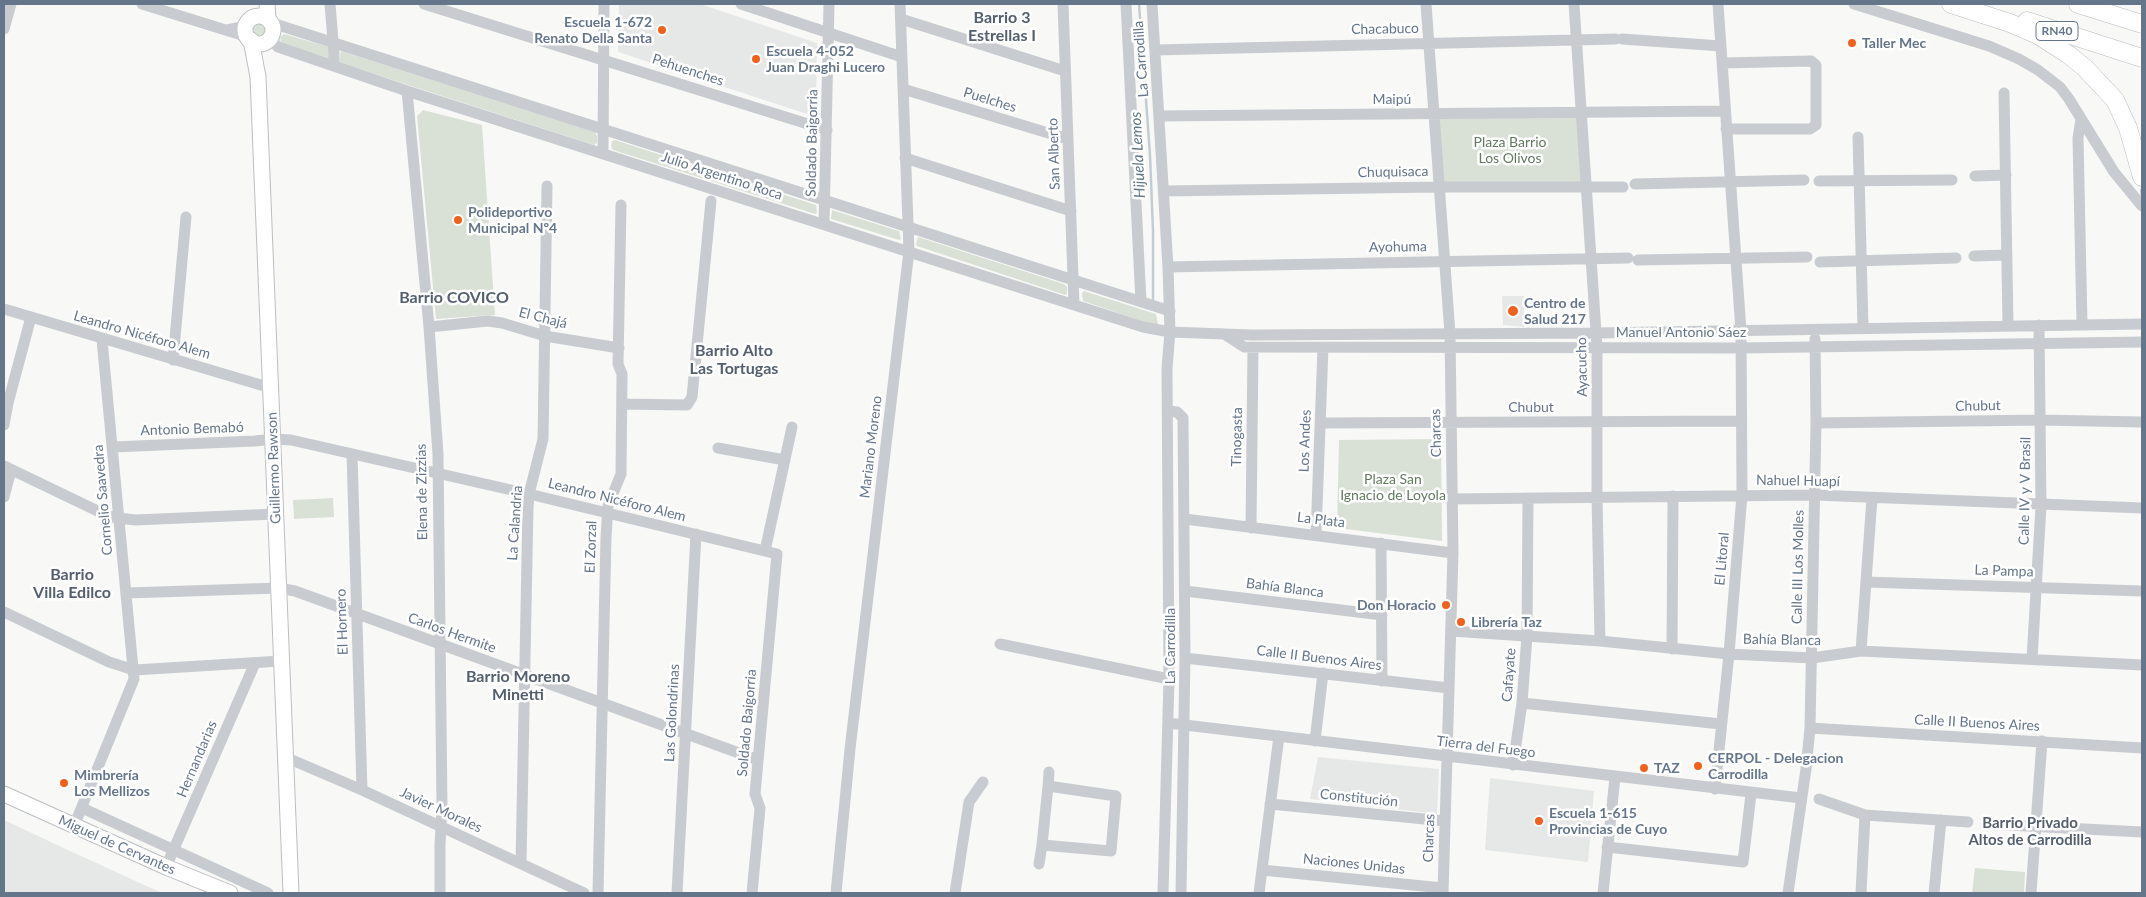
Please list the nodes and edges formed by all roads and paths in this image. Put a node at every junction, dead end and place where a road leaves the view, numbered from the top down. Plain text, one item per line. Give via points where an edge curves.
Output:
1 (11, 4) edge
2 (142, 4) edge
3 (267, 4) edge
4 (330, 4) edge
5 (424, 4) edge
6 (604, 4) edge
7 (741, 4) edge
8 (829, 4) edge
9 (900, 4) edge
10 (1061, 4) edge
11 (1126, 4) edge
12 (1152, 4) edge
13 (1426, 4) edge
14 (1574, 4) edge
15 (1718, 4) edge
16 (1854, 4) edge
17 (1951, 4) edge
18 (1972, 4) edge
19 (2078, 4) edge
20 (766, 8) edge
21 (901, 19) junction
22 (2142, 24) edge
23 (4, 28) edge
24 (257, 28) edge
25 (829, 32) junction
26 (1576, 39) junction
27 (333, 42) junction
28 (1429, 43) junction
29 (1721, 46) junction
30 (1155, 50) junction
31 (902, 56) junction
32 (2142, 58) edge
33 (604, 59) junction
34 (1722, 63) junction
35 (333, 66) junction
36 (1065, 71) junction
37 (903, 89) junction
38 (407, 91) junction
39 (2004, 93) dead end
40 (1725, 111) junction
41 (1580, 113) junction
42 (1434, 114) junction
43 (1159, 116) junction
44 (2081, 119) junction
45 (603, 129) junction
46 (1726, 129) junction
47 (827, 130) junction
48 (1858, 137) dead end
49 (1068, 139) junction
50 (603, 154) junction
51 (905, 158) junction
52 (2006, 175) junction
53 (1975, 176) dead end
54 (2142, 177) edge
55 (1804, 180) dead end
56 (1859, 180) junction
57 (1952, 180) dead end
58 (1819, 181) dead end
59 (1730, 182) junction
60 (547, 186) dead end
61 (1439, 187) junction
62 (1586, 187) junction
63 (1164, 191) junction
64 (711, 201) dead end
65 (825, 202) junction
66 (621, 205) dead end
67 (2142, 206) edge
68 (1071, 211) junction
69 (186, 217) dead end
70 (824, 224) junction
71 (908, 226) junction
72 (909, 251) junction
73 (2007, 255) junction
74 (1807, 256) dead end
75 (1974, 256) dead end
76 (1590, 258) junction
77 (1736, 258) junction
78 (1956, 258) dead end
79 (1444, 261) junction
80 (1862, 261) junction
81 (1820, 262) dead end
82 (1168, 267) junction
83 (1074, 280) junction
84 (1141, 302) junction
85 (1074, 304) junction
86 (4, 309) edge
87 (1170, 311) junction
88 (31, 317) junction
89 (2082, 324) junction
90 (2142, 324) edge
91 (2008, 325) junction
92 (2039, 325) junction
93 (429, 327) junction
94 (1863, 327) junction
95 (1815, 330) junction
96 (1741, 331) junction
97 (1170, 332) junction
98 (1596, 333) junction
99 (1224, 334) junction
100 (1450, 334) junction
101 (545, 336) junction
102 (102, 340) junction
103 (2142, 342) edge
104 (2039, 344) junction
105 (1815, 346) junction
106 (1253, 347) junction
107 (1450, 347) junction
108 (1597, 347) junction
109 (618, 348) junction
110 (1323, 348) junction
111 (1741, 348) junction
112 (173, 360) junction
113 (271, 388) junction
114 (622, 404) junction
115 (1168, 411) junction
116 (2041, 420) junction
117 (1741, 421) junction
118 (1597, 422) junction
119 (2140, 422) dead end
120 (1322, 423) junction
121 (1451, 423) junction
122 (1816, 424) junction
123 (4, 425) edge
124 (792, 427) dead end
125 (273, 438) junction
126 (113, 447) junction
127 (718, 448) dead end
128 (352, 454) junction
129 (785, 460) junction
130 (7, 468) edge
131 (437, 473) junction
132 (529, 494) junction
133 (1742, 495) junction
134 (1814, 495) junction
135 (1673, 496) junction
136 (1597, 497) junction
137 (4, 498) edge
138 (1528, 498) junction
139 (1872, 498) junction
140 (1452, 499) junction
141 (2041, 506) junction
142 (2142, 508) edge
143 (276, 514) junction
144 (607, 514) junction
145 (119, 518) junction
146 (1185, 519) junction
147 (1251, 528) junction
148 (696, 534) junction
149 (1316, 534) junction
150 (1381, 543) junction
151 (765, 551) junction
152 (1453, 553) junction
153 (777, 554) joint
154 (1866, 582) junction
155 (2037, 587) junction
156 (278, 588) junction
157 (1185, 591) junction
158 (2142, 591) edge
159 (127, 593) junction
160 (4, 612) edge
161 (357, 614) junction
162 (1382, 616) junction
163 (1451, 631) junction
164 (1527, 636) junction
165 (1600, 641) junction
166 (439, 644) junction
167 (1000, 644) dead end
168 (1672, 649) junction
169 (1861, 651) junction
170 (1729, 654) junction
171 (1185, 658) junction
172 (1812, 658) junction
173 (2032, 659) junction
174 (281, 661) junction
175 (255, 663) junction
176 (2142, 665) edge
177 (134, 670) junction
178 (1323, 673) junction
179 (524, 676) junction
180 (1169, 679) junction
181 (1382, 681) junction
182 (1449, 688) junction
183 (602, 703) junction
184 (1522, 703) junction
185 (1168, 723) junction
186 (1720, 724) junction
187 (1184, 725) junction
188 (1810, 728) junction
189 (685, 733) junction
190 (1278, 736) junction
191 (1315, 741) junction
192 (2042, 741) junction
193 (2142, 748) edge
194 (285, 757) junction
195 (1447, 757) junction
196 (758, 760) junction
197 (1513, 765) junction
198 (1049, 772) dead end
199 (1615, 777) junction
200 (983, 782) dead end
201 (1048, 786) junction
202 (1714, 789) junction
203 (362, 790) junction
204 (4, 794) edge
205 (1752, 794) junction
206 (1801, 798) junction
207 (1819, 799) dead end
208 (1270, 804) junction
209 (82, 808) junction
210 (1865, 815) junction
211 (1941, 820) junction
212 (1445, 821) junction
213 (1968, 822) dead end
214 (1989, 824) dead end
215 (74, 826) junction
216 (441, 826) junction
217 (2036, 826) junction
218 (2142, 832) edge
219 (1042, 845) junction
220 (1608, 847) junction
221 (174, 850) junction
222 (522, 863) junction
223 (1039, 864) dead end
224 (166, 867) junction
225 (1262, 870) junction
226 (283, 891) edge
227 (1443, 891) edge
228 (230, 893) edge
229 (268, 893) edge
230 (440, 893) edge
231 (584, 893) edge
232 (598, 893) edge
233 (677, 893) edge
234 (752, 893) edge
235 (836, 893) edge
236 (955, 893) edge
237 (1164, 893) edge
238 (1181, 893) edge
239 (1259, 893) edge
240 (1603, 893) edge
241 (1788, 893) edge
242 (1860, 893) edge
243 (1934, 893) edge
244 (2031, 893) edge

1 - 23 street
2 - 24 street via 223,30
3 - 24 main road, Guillermo Rawson
4 - 27 street
5 - 33 street, Pehuenches
6 - 33 street
7 - 20 street
8 - 25 street, Soldado Baigorria
9 - 21 street, Mariano Moreno
10 - 36 street, San Alberto
11 - 84 street, La Carrodilla
12 - 30 street, La Carrodilla
13 - 28 street, Charcas
14 - 26 street, Ayacucho
15 - 29 street, El Litoral
16 - 44 street via 2019,58 2060,87
17 - 54 highway via 2038,35 2085,68 2115,100 2128,128
18 - 32 highway, RN40
19 - 22 highway, RN40
20 - 25 street
21 - 31 street, Mariano Moreno
21 - 36 street
24 - 27 street, Julio Argentino Roca
24 - 35 street, Julio Argentino Roca via 278,47
24 - 113 main road, Guillermo Rawson
25 - 31 street
25 - 47 street, Soldado Baigorria
26 - 28 street, Chacabuco
26 - 29 street, Chacabuco
26 - 41 street, Ayacucho
27 - 35 street
27 - 45 street, Julio Argentino Roca
28 - 30 street, Chacabuco
28 - 42 street, Charcas
29 - 34 street, El Litoral
30 - 43 street, La Carrodilla
31 - 37 street, Mariano Moreno
33 - 45 street
33 - 47 street, Pehuenches
34 - 40 street, El Litoral
34 - 46 street via 1811,61 1816,65 1816,125 1810,129
35 - 38 street, Julio Argentino Roca
36 - 49 street, San Alberto
37 - 49 street, Puelches
37 - 51 street, Mariano Moreno
38 - 50 street, Julio Argentino Roca
38 - 93 street, Elena de Zizzias
39 - 52 street
40 - 41 street, Maipú
40 - 46 street, El Litoral
41 - 42 street, Maipú
41 - 62 street, Ayacucho
42 - 43 street, Maipú
42 - 61 street, Charcas
43 - 63 street, La Carrodilla
44 - 67 street via 2114,172
44 - 89 street via 2078,138
45 - 50 street
45 - 65 street, Julio Argentino Roca
46 - 59 street, El Litoral
47 - 65 street, Soldado Baigorria
48 - 56 street
49 - 68 street, San Alberto
50 - 70 street, Julio Argentino Roca
51 - 68 street
51 - 71 street, Mariano Moreno
52 - 53 street
52 - 73 street
55 - 59 street, Chuquisaca
56 - 57 street
56 - 58 street
56 - 80 street
59 - 62 street, Chuquisaca
59 - 77 street, El Litoral
60 - 101 street, La Calandria
61 - 62 street, Chuquisaca
61 - 63 street, Chuquisaca
61 - 79 street, Charcas
62 - 76 street, Ayacucho
63 - 82 street, La Carrodilla
64 - 114 street via 692,398 687,406
65 - 70 street, Soldado Baigorria
65 - 71 street, Julio Argentino Roca
66 - 109 street, El Zorzal
68 - 83 street, San Alberto
69 - 112 street
70 - 72 street, Julio Argentino Roca
71 - 72 street, Mariano Moreno
71 - 83 street, Julio Argentino Roca
72 - 85 street, Julio Argentino Roca
72 - 235 street, Mariano Moreno
73 - 75 street
73 - 91 street
74 - 77 street, Ayohuma
76 - 77 street, Ayohuma
76 - 79 street, Ayohuma
76 - 98 street, Ayacucho
77 - 96 street, El Litoral
78 - 80 street
79 - 82 street, Ayohuma
79 - 100 street, Charcas
80 - 81 street
80 - 94 street
82 - 87 street, La Carrodilla
83 - 84 street, Julio Argentino Roca
83 - 85 street, San Alberto
84 - 87 street, Julio Argentino Roca
85 - 97 street, Julio Argentino Roca
86 - 88 street, Leandro Nicéforo Alem
87 - 97 street, La Carrodilla
88 - 102 street, Leandro Nicéforo Alem
88 - 123 street
89 - 90 street, Manuel Antonio Sáez
89 - 92 street, Manuel Antonio Sáez
91 - 92 street, Manuel Antonio Sáez
91 - 94 street, Manuel Antonio Sáez
92 - 104 street, Calle IV y V Brasil
93 - 101 street, El Chajá via 488,321
93 - 131 street, Elena de Zizzias
94 - 95 street, Manuel Antonio Sáez
95 - 96 street, Manuel Antonio Sáez
95 - 105 street, Calle III Los Molles
96 - 98 street, Manuel Antonio Sáez
96 - 111 street, El Litoral
97 - 99 street, Manuel Antonio Sáez
97 - 115 street, La Carrodilla
98 - 100 street, Manuel Antonio Sáez
98 - 108 street, Ayacucho
99 - 100 street, Manuel Antonio Sáez
99 - 106 street, Manuel Antonio Sáez via 1241,346
100 - 107 street, Charcas
101 - 109 street, El Chajá
101 - 132 street, La Calandria via 543,439
102 - 112 street, Leandro Nicéforo Alem
102 - 126 street, Cornelio Saavedra
103 - 104 street, Manuel Antonio Sáez
104 - 105 street, Manuel Antonio Sáez
104 - 116 street, Calle IV y V Brasil
105 - 111 street, Manuel Antonio Sáez
105 - 122 street, Calle III Los Molles
106 - 110 street, Manuel Antonio Sáez
106 - 147 street, Tinogasta
107 - 108 street, Manuel Antonio Sáez
107 - 110 street, Manuel Antonio Sáez
107 - 121 street, Charcas
108 - 111 street, Manuel Antonio Sáez
108 - 118 street, Ayacucho
109 - 114 street, El Zorzal
110 - 120 street, Los Andes
111 - 117 street, El Litoral
112 - 113 street, Leandro Nicéforo Alem
113 - 125 main road, Guillermo Rawson
114 - 144 street, El Zorzal via 620,474
115 - 146 street, La Carrodilla via 1177,412 1183,418
115 - 180 street, La Carrodilla
116 - 119 street, Chubut
116 - 122 street, Chubut
116 - 141 street, Calle IV y V Brasil
117 - 118 street, Chubut
117 - 133 street, El Litoral
118 - 121 street, Chubut
118 - 136 street, Ayacucho
120 - 121 street, Chubut
120 - 149 street, Los Andes
121 - 140 street, Charcas
122 - 134 street, Calle III Los Molles
124 - 129 street
125 - 126 street, Antonio Bemabó
125 - 128 street, Leandro Nicéforo Alem
125 - 143 main road, Guillermo Rawson
126 - 145 street, Cornelio Saavedra
127 - 129 street
128 - 131 street, Leandro Nicéforo Alem
128 - 161 street, El Hornero
129 - 151 street
130 - 137 street
130 - 145 street via 108,516
131 - 132 street, Leandro Nicéforo Alem
131 - 166 street, Elena de Zizzias
132 - 144 street, Leandro Nicéforo Alem
132 - 179 street, La Calandria
133 - 134 street, Nahuel Huapí
133 - 135 street, Nahuel Huapí
133 - 170 street, El Litoral
134 - 139 street, Nahuel Huapí
134 - 172 street, Calle III Los Molles
135 - 136 street, Nahuel Huapí
135 - 168 street
136 - 138 street, Nahuel Huapí
136 - 165 street, Ayacucho
138 - 140 street, Nahuel Huapí
138 - 164 street, Cafayate
139 - 141 street, Nahuel Huapí
139 - 154 street
140 - 152 street, Charcas
141 - 142 street, Nahuel Huapí
141 - 155 street, Calle IV y V Brasil
143 - 145 street
143 - 156 main road, Guillermo Rawson
144 - 148 street, Leandro Nicéforo Alem
144 - 183 street, El Zorzal
145 - 159 street, Cornelio Saavedra
146 - 147 street, La Plata
146 - 157 street, La Carrodilla
147 - 149 street, La Plata
148 - 151 street, Leandro Nicéforo Alem
148 - 189 street, Las Golondrinas
149 - 150 street, La Plata
150 - 152 street, La Plata
150 - 162 street
151 - 153 street, Leandro Nicéforo Alem
152 - 163 street, Charcas
153 - 196 street, Soldado Baigorria
154 - 155 street, La Pampa
154 - 169 street
155 - 158 street, La Pampa
155 - 173 street, Calle IV y V Brasil
156 - 159 street, Carlos Hermite
156 - 161 street, Carlos Hermite
156 - 174 main road, Guillermo Rawson
157 - 162 street, Bahía Blanca
157 - 171 street, La Carrodilla
159 - 177 street, Cornelio Saavedra
160 - 177 street via 109,662
161 - 166 street, Carlos Hermite
161 - 203 street, El Hornero
162 - 181 street
163 - 164 street, Bahía Blanca
163 - 182 street, Charcas
164 - 165 street, Bahía Blanca
164 - 184 street, Cafayate
165 - 168 street, Bahía Blanca
166 - 179 street, Carlos Hermite
166 - 216 street, Elena de Zizzias
167 - 180 street
168 - 170 street, Bahía Blanca
169 - 172 street, Bahía Blanca
169 - 173 street, Bahía Blanca
170 - 172 street, Bahía Blanca
170 - 186 street, El Litoral
171 - 178 street, Calle II Buenos Aires
171 - 187 street, La Carrodilla
172 - 188 street, Calle III Los Molles
173 - 176 street, Bahía Blanca
174 - 175 street
174 - 194 main road, Guillermo Rawson
175 - 177 street
175 - 221 street, Hernandarias
177 - 209 street, Cornelio Saavedra via 132,686
178 - 181 street, Calle II Buenos Aires
178 - 191 street
179 - 183 street, Carlos Hermite
179 - 222 street, La Calandria
180 - 185 street, La Carrodilla
181 - 182 street, Calle II Buenos Aires
182 - 195 street, Charcas
183 - 189 street, Carlos Hermite
183 - 232 street, El Zorzal
184 - 186 street
184 - 197 street, Cafayate
185 - 187 street, Tierra del Fuego
185 - 237 street, La Carrodilla
186 - 202 street, El Litoral
187 - 190 street, Tierra del Fuego
187 - 238 street, La Carrodilla
188 - 192 street, Calle II Buenos Aires
188 - 206 street, Calle III Los Molles
189 - 196 street, Carlos Hermite
189 - 233 street, Las Golondrinas
190 - 191 street, Tierra del Fuego
190 - 208 street
191 - 195 street, Tierra del Fuego
192 - 193 street, Calle II Buenos Aires
192 - 217 street
194 - 203 street, Javier Morales
194 - 226 main road, Guillermo Rawson via 288,858
195 - 197 street, Tierra del Fuego
195 - 212 street, Charcas
196 - 234 street, Soldado Baigorria via 755,794 760,808
197 - 199 street, Tierra del Fuego
198 - 201 street
199 - 202 street, Tierra del Fuego
199 - 220 street
200 - 236 street via 969,802
201 - 219 street
201 - 219 street via 1116,796 1112,843 1111,851
202 - 205 street, Tierra del Fuego
203 - 216 street, Javier Morales
204 - 215 main road, Miguel de Cervantes
205 - 206 street, Tierra del Fuego
205 - 220 street via 1743,862
206 - 241 street, Calle III Los Molles
207 - 210 street
208 - 212 street, Constitución
208 - 225 street
209 - 215 street, Cornelio Saavedra
209 - 221 street
210 - 211 street
210 - 242 street
211 - 213 street
211 - 243 street
212 - 227 street, Charcas
214 - 217 street
215 - 224 main road, Miguel de Cervantes
216 - 222 street, Javier Morales
216 - 230 street, Elena de Zizzias
217 - 218 street
217 - 244 street
219 - 223 street
220 - 240 street
221 - 224 street, Hernandarias
221 - 229 street
222 - 231 street, Javier Morales
224 - 228 main road, Miguel de Cervantes
225 - 227 street, Naciones Unidas
225 - 239 street

